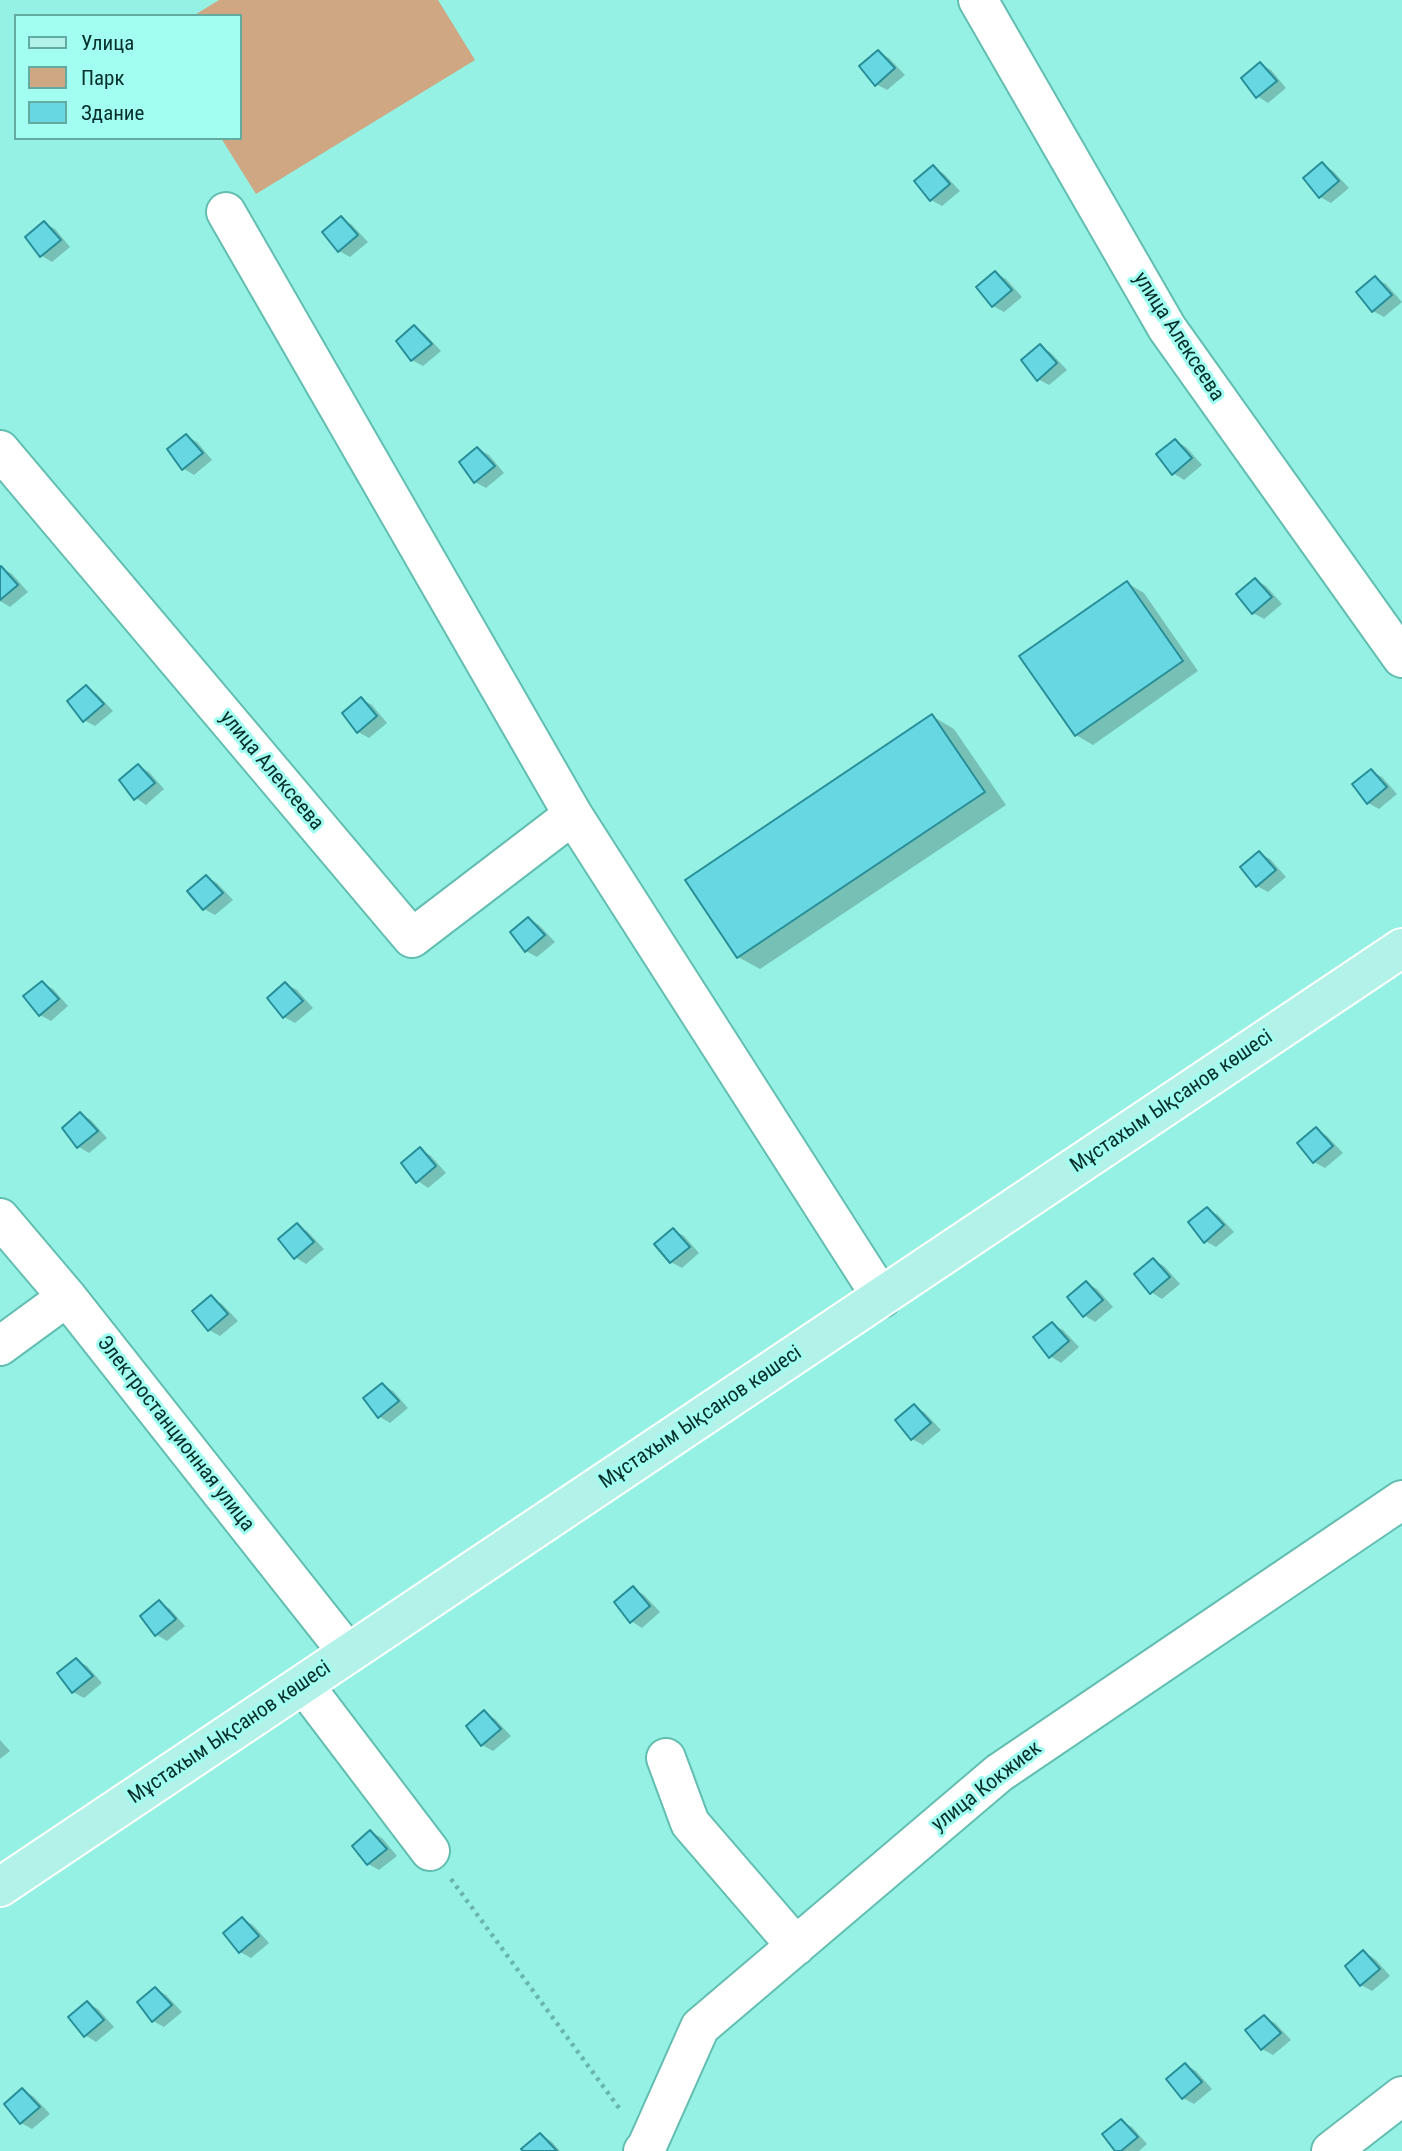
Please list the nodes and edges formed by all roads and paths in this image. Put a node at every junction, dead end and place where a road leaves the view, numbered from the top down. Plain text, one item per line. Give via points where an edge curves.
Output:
1 (978, 0) edge
2 (226, 212) dead end
3 (0, 450) edge
4 (1402, 658) edge
5 (573, 815) junction
6 (1402, 948) edge
7 (0, 1218) edge
8 (66, 1297) junction
9 (882, 1297) junction
10 (0, 1346) edge
11 (1402, 1500) edge
12 (348, 1653) junction
13 (304, 1685) junction
14 (666, 1758) dead end
15 (430, 1850) joint
16 (0, 1887) edge
17 (796, 1946) junction
18 (1402, 2096) edge
19 (650, 2149) edge
20 (1331, 2151) edge

1 - 4 street, улица Алексеева via 1167,328
2 - 5 street
3 - 5 street, улица Алексеева via 412,938
5 - 9 street
6 - 9 main road, Мұстахым Ықсанов көшесі
7 - 8 street, Электростанционная улица
8 - 10 street
8 - 12 street, Электростанционная улица
9 - 12 main road, Мұстахым Ықсанов көшесі
11 - 17 street, улица Кокжиек via 999,1773
12 - 13 main road, Мұстахым Ықсанов көшесі
13 - 15 street
13 - 16 main road, Мұстахым Ықсанов көшесі
14 - 17 street via 690,1823
15 - 19 path
17 - 19 street, улица Кокжиек via 700,2027
18 - 20 street

